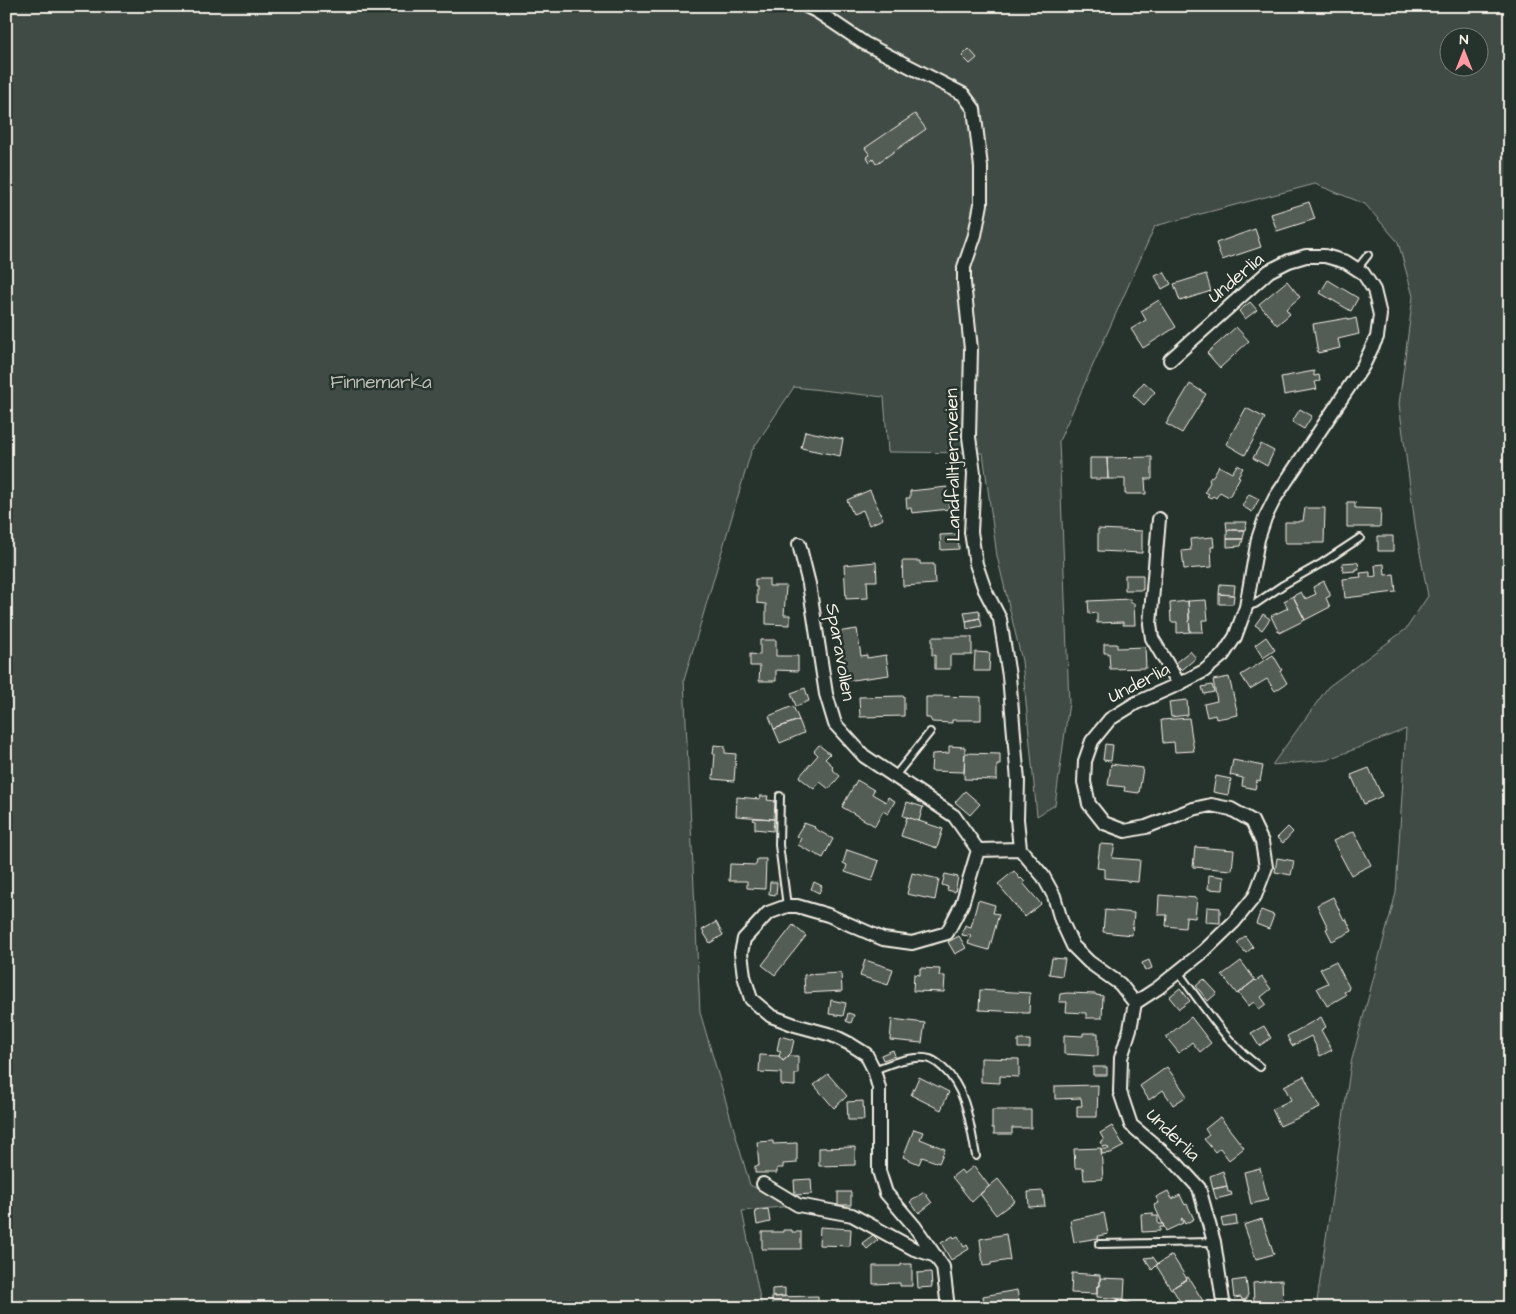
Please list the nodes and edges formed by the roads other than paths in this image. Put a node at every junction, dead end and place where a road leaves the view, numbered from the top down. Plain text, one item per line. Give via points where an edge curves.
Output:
1 (806, 6) edge
2 (1368, 255) dead end
3 (1357, 269) junction
4 (1170, 360) dead end
5 (1159, 520) dead end
6 (1360, 538) dead end
7 (800, 544) dead end
8 (1246, 607) junction
9 (1179, 684) junction
10 (930, 732) dead end
11 (895, 776) junction
12 (780, 796) dead end
13 (1020, 849) junction
14 (978, 850) junction
15 (787, 906) junction
16 (1178, 972) junction
17 (1135, 1004) junction
18 (1260, 1067) dead end
19 (874, 1070) junction
20 (976, 1156) dead end
21 (763, 1184) dead end
22 (1214, 1242) junction
23 (1099, 1244) dead end
24 (936, 1256) junction
25 (1119, 1304) dead end
26 (948, 1308) edge
27 (1130, 1308) edge
28 (1224, 1308) edge

1 - 13 street, Landfalltjernveien via 864,44 963,94 974,109 981,167 981,204 964,267 971,349 970,437 974,473 970,532 976,564 1000,619 1006,657 1018,781
2 - 3 lane
3 - 4 street, Underlia via 1325,256 1306,256 1289,261 1270,271
3 - 8 street, Underlia via 1374,290 1380,315 1377,337 1363,366 1265,518
5 - 9 street via 1150,624 1152,638
6 - 8 lane
7 - 11 street, Sparavollen via 826,694 836,724 864,756
8 - 9 street, Underlia via 1235,637 1223,655
9 - 16 street, Underlia via 1136,703 1110,719 1092,741 1084,761 1089,804 1104,823 1124,831 1211,806 1231,809 1252,821 1259,835 1266,867 1256,896 1234,922
10 - 11 lane
11 - 14 street, Sparavollen via 954,816
12 - 15 lane via 779,852
13 - 14 street
13 - 17 street via 1043,876 1054,896 1073,946 1120,984
14 - 15 street via 962,904 947,933 912,943 883,939 828,915
15 - 19 street via 768,913 744,939 741,953 751,999 771,1016 850,1044 866,1054
16 - 17 street, Underlia
16 - 18 lane via 1234,1045
17 - 22 street, Underlia via 1121,1058 1120,1092 1131,1125 1176,1163 1199,1188
19 - 20 lane via 919,1058 938,1064 954,1080 960,1092
19 - 24 street via 879,1088 879,1171 886,1193
21 - 24 street via 798,1205 852,1215
22 - 23 lane
22 - 28 street, Underlia
24 - 26 street via 944,1266
25 - 27 lane

